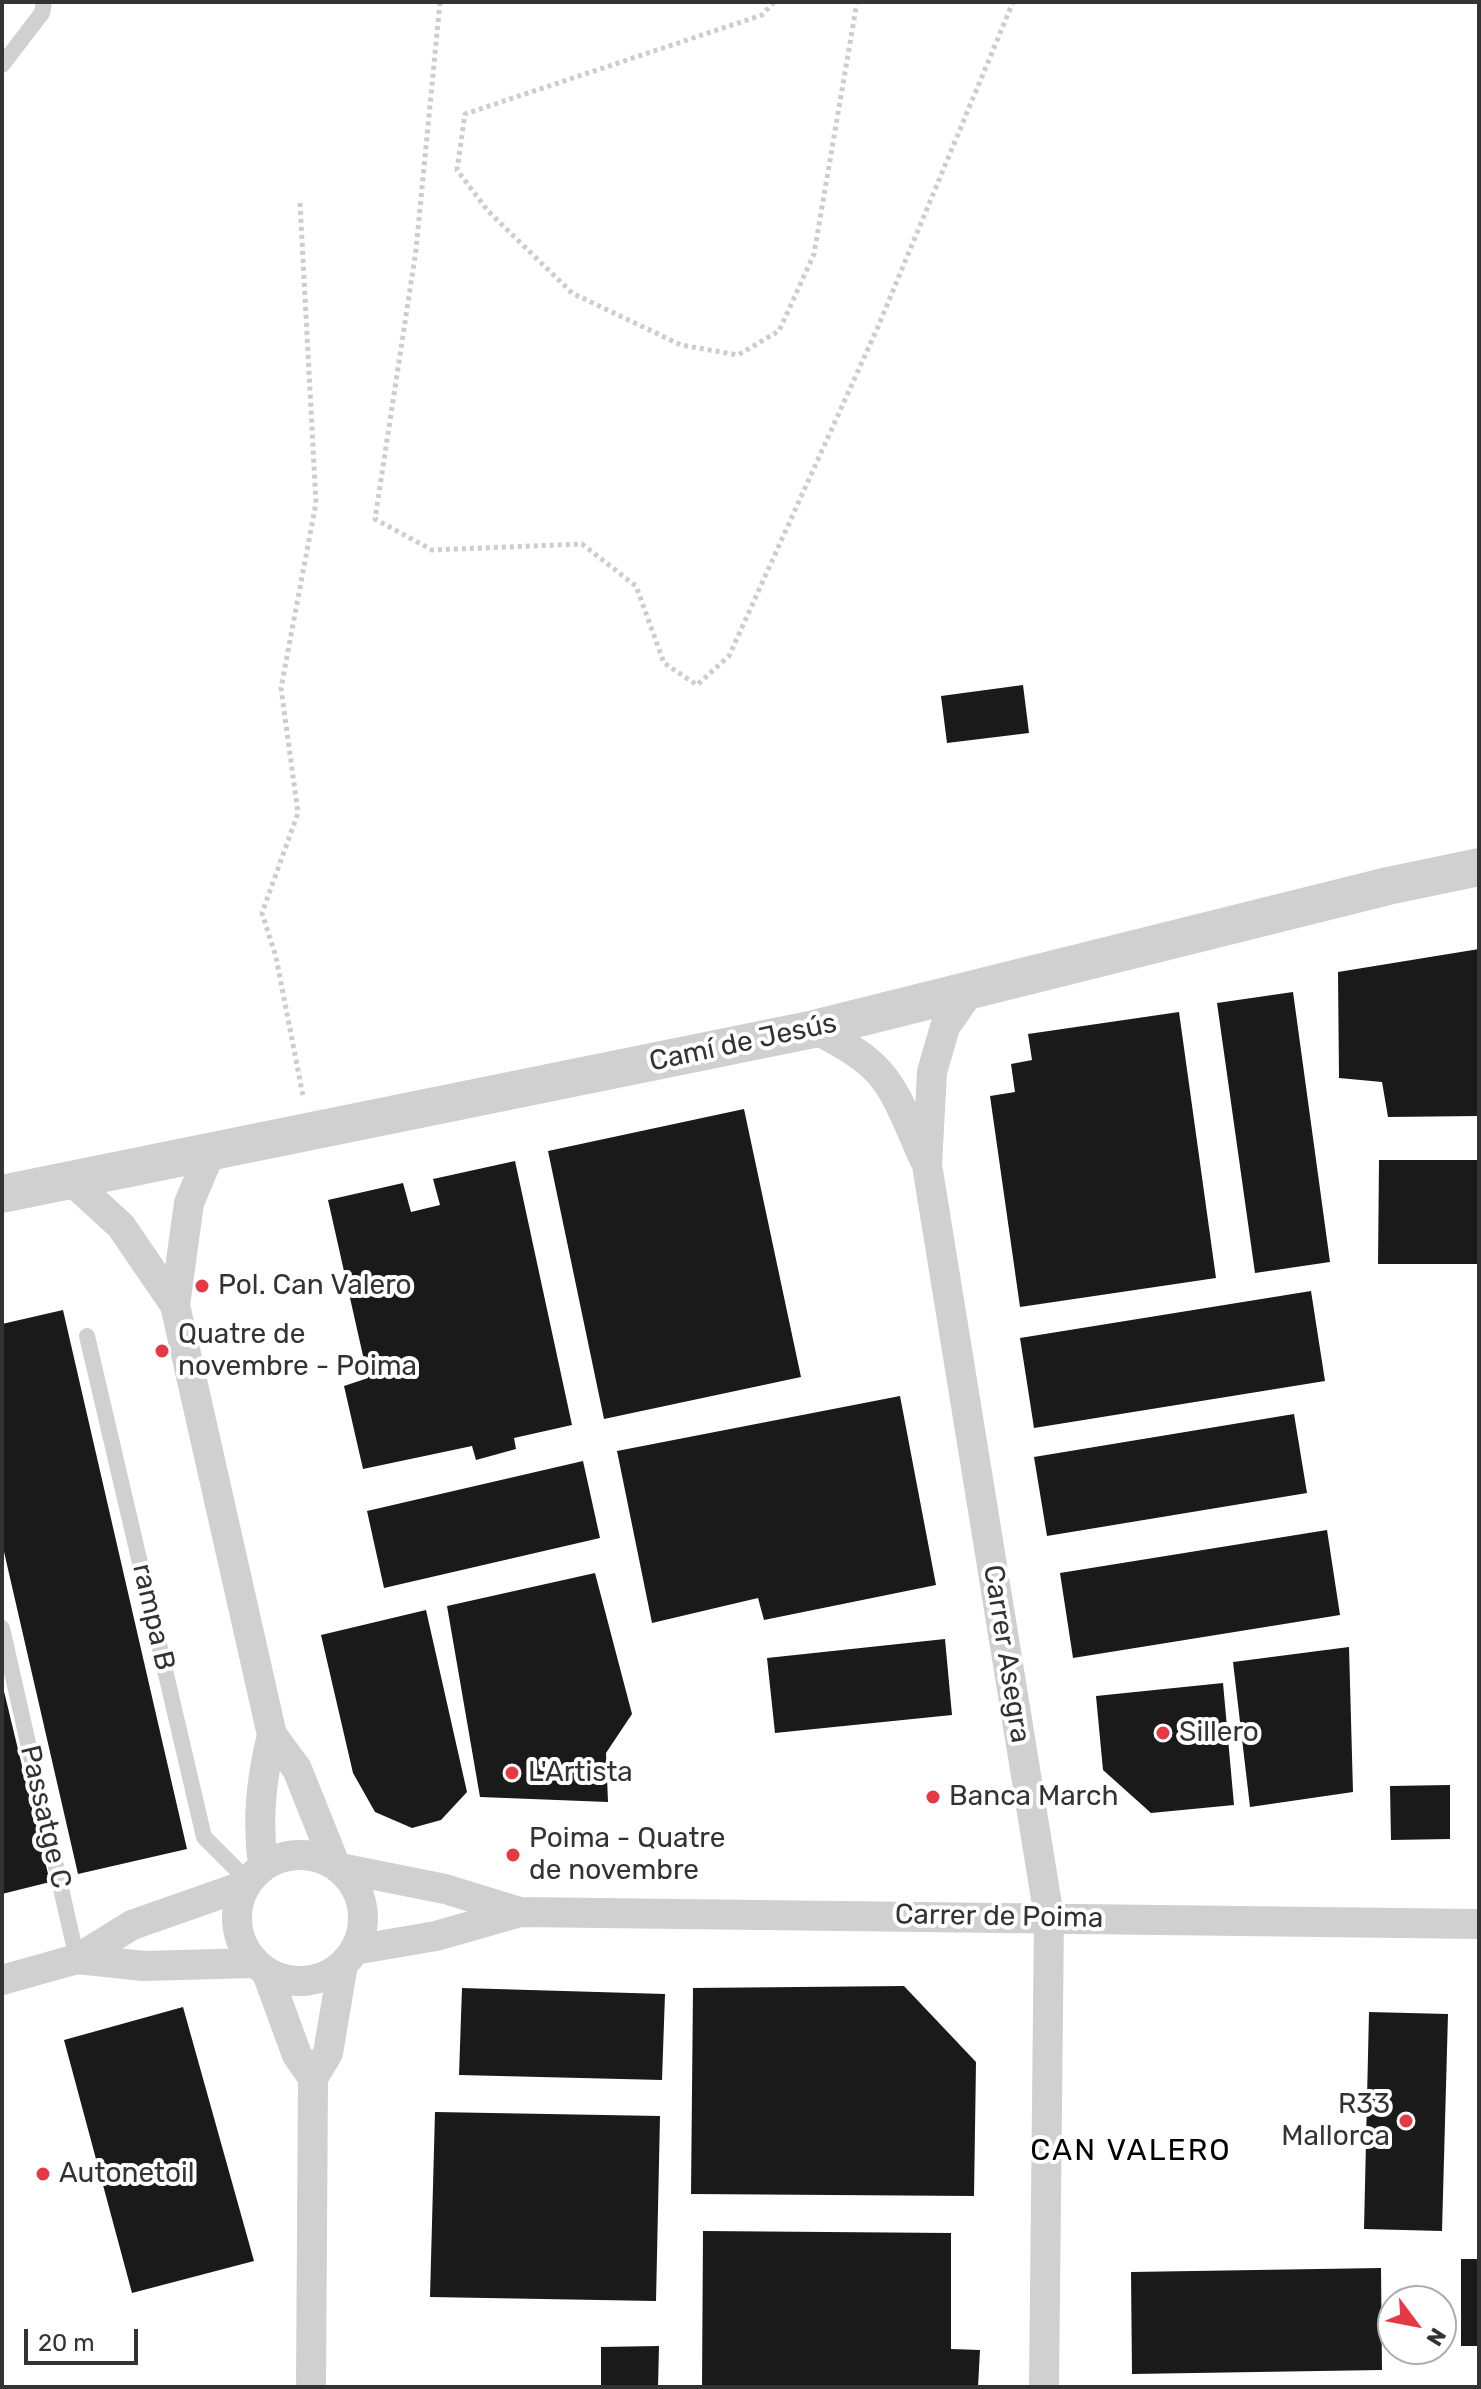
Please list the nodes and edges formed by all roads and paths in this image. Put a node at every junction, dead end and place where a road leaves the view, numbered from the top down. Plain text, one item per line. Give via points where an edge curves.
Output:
1 (44, 2) edge
2 (440, 2) edge
3 (774, 2) edge
4 (857, 2) edge
5 (1013, 2) edge
6 (2, 65) edge
7 (300, 203) dead end
8 (1479, 867) edge
9 (970, 991) junction
10 (814, 1029) junction
11 (310, 1132) junction
12 (210, 1153) junction
13 (927, 1165) junction
14 (73, 1182) junction
15 (2, 1194) edge
16 (175, 1305) junction
17 (87, 1336) dead end
18 (2, 1628) edge
19 (272, 1735) junction
20 (337, 1866) junction
21 (252, 1877) junction
22 (520, 1912) junction
23 (1049, 1917) junction
24 (1479, 1924) edge
25 (349, 1957) junction
26 (77, 1959) junction
27 (261, 1968) junction
28 (2, 1980) edge
29 (313, 2078) junction
30 (311, 2387) edge
31 (1044, 2387) edge

1 - 6 lane via 42,13
2 - 5 path via 416,250 375,519 432,550 582,544 636,586 664,663 697,685 729,656 877,329
3 - 4 path via 762,15 465,114 457,170 488,211 572,293 681,345 738,355 779,331 814,254
7 - 11 path via 316,503 281,688 298,813 262,913 276,957
8 - 9 street, Camí de Jesús
9 - 10 street, Camí de Jesús
9 - 13 street via 945,1027 932,1072
10 - 11 street, Camí de Jesús
10 - 13 street via 857,1050 890,1081
11 - 12 street, Camí de Jesús
12 - 14 street, Camí de Jesús
12 - 16 street via 189,1203
13 - 23 street, Carrer Asegra
14 - 15 street, Camí de Jesús
14 - 16 street via 121,1226
16 - 19 street
17 - 21 lane, rampa B via 204,1837
18 - 26 lane, Passatge C
19 - 20 street via 297,1769
19 - 21 street via 261,1778
20 - 21 street via 302,1854 282,1857
20 - 22 street, Carrer de Poima via 445,1889
20 - 25 street via 360,1897 363,1915
21 - 26 street via 132,1925
21 - 27 street via 238,1905 237,1926 242,1946
22 - 23 street, Carrer de Poima
22 - 25 street, Carrer de Poima
23 - 24 street, Carrer de Poima
23 - 31 street, Carrer Asegra
25 - 27 street via 326,1975 307,1981 287,1980
25 - 29 street via 328,2053
26 - 27 street
26 - 28 street
27 - 29 street via 297,2055
29 - 30 street

